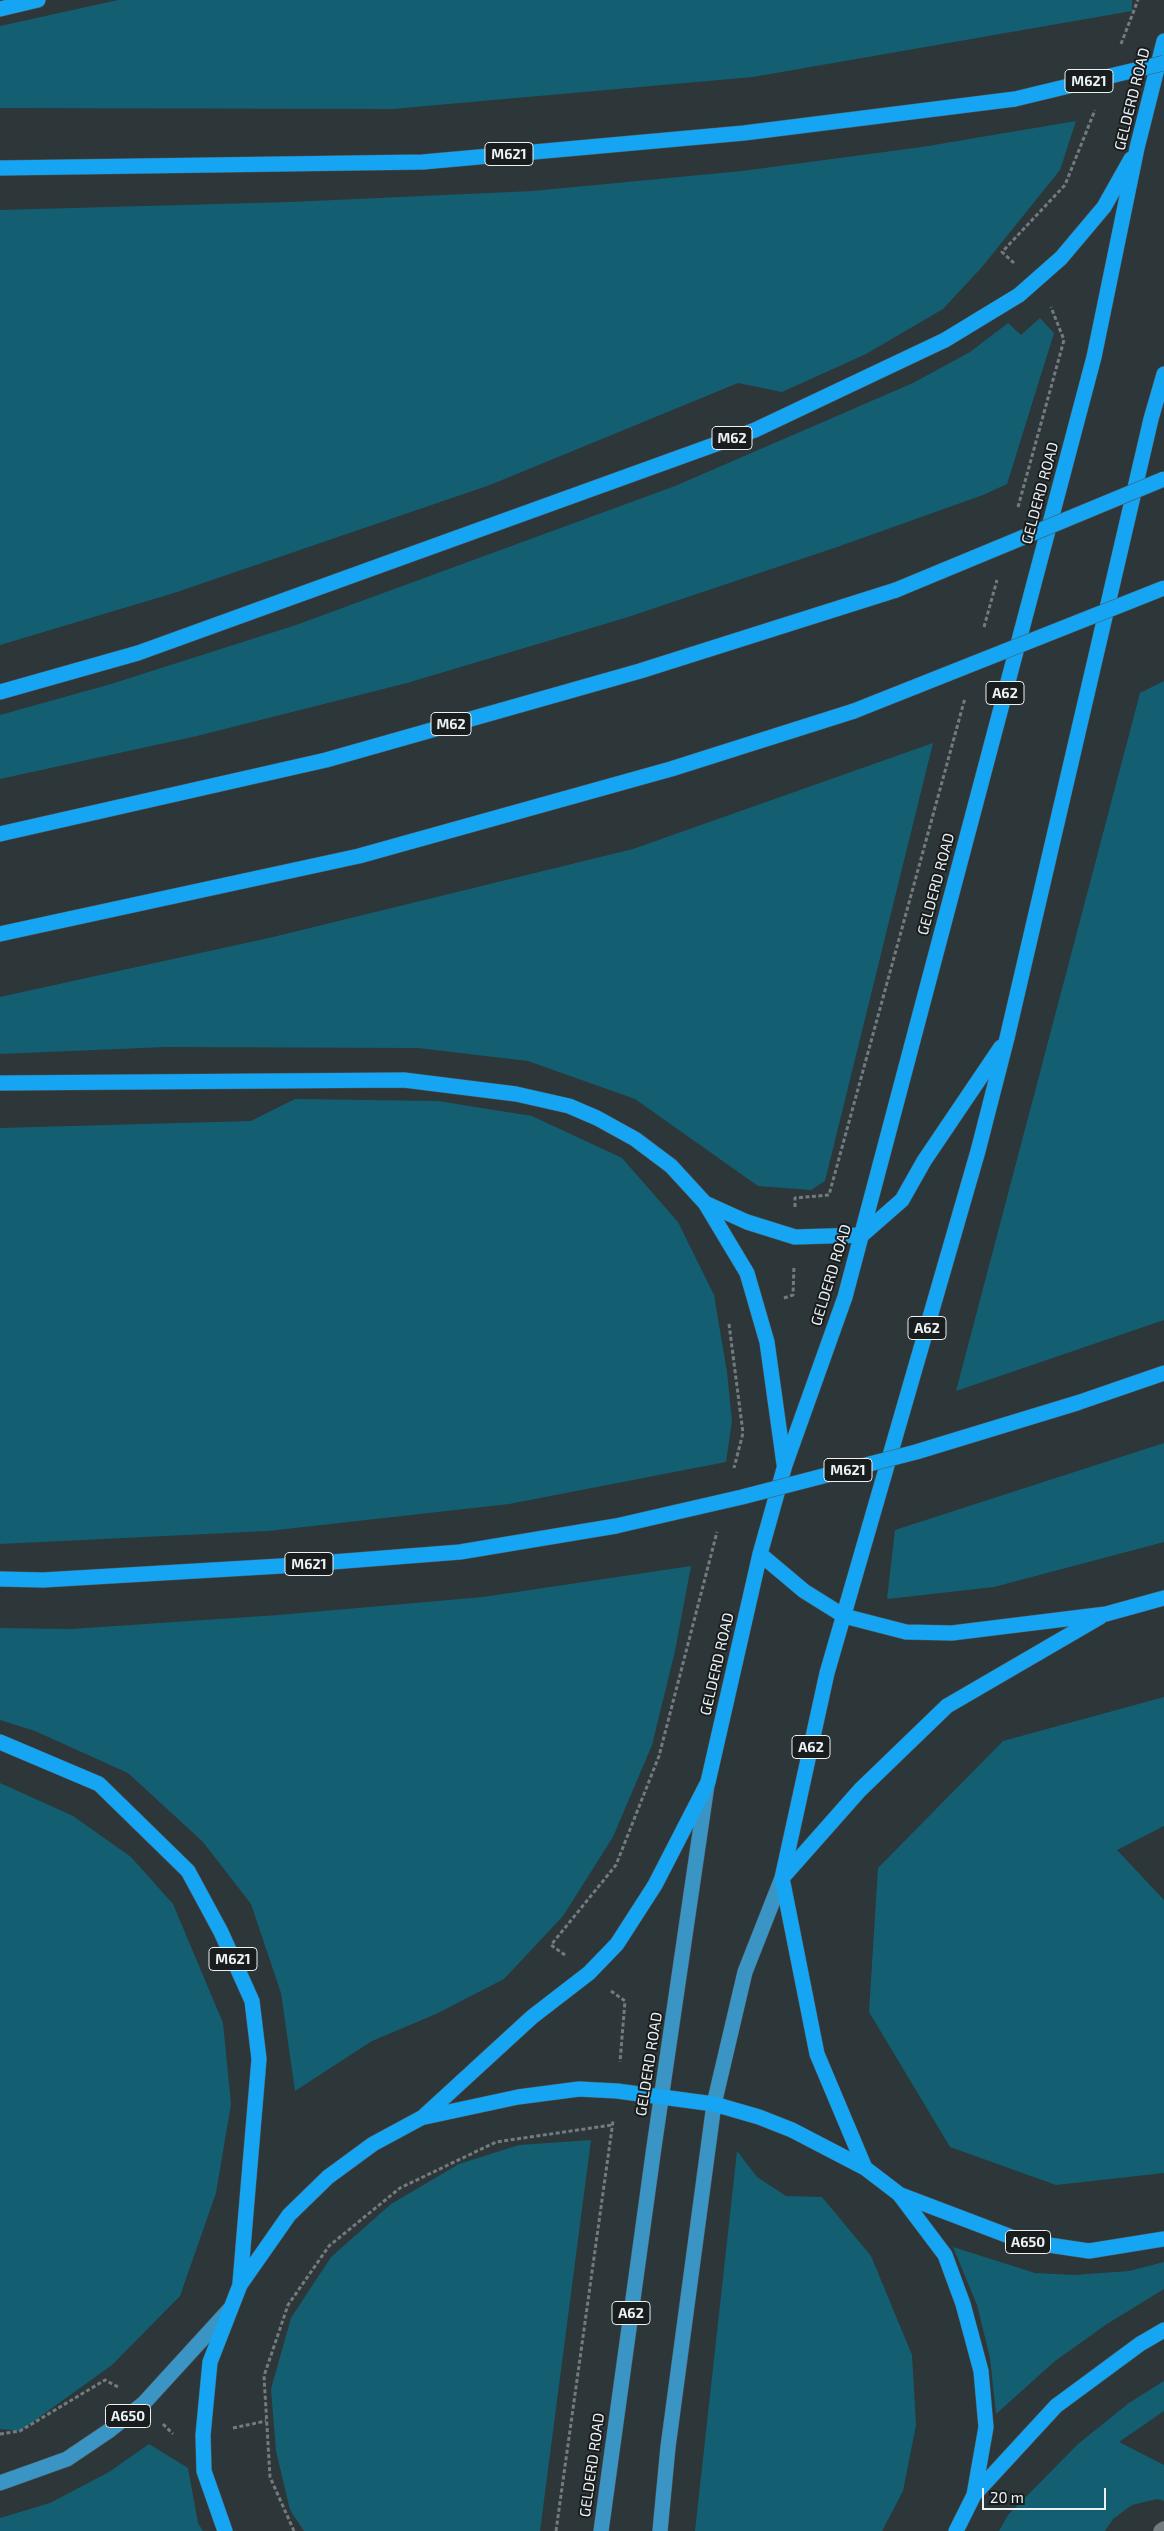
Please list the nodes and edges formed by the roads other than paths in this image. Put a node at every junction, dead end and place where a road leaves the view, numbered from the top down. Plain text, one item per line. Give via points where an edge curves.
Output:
1 (38, 0) edge
2 (0, 9) edge
3 (1164, 41) edge
4 (1164, 63) edge
5 (1137, 148) junction
6 (0, 168) edge
7 (1164, 374) edge
8 (1164, 479) edge
9 (1164, 588) edge
10 (0, 692) edge
11 (0, 834) edge
12 (0, 934) edge
13 (1007, 1038) junction
14 (0, 1083) edge
15 (705, 1203) junction
16 (862, 1236) junction
17 (1164, 1372) edge
18 (785, 1466) junction
19 (760, 1554) junction
20 (0, 1579) edge
21 (1164, 1598) edge
22 (1106, 1614) junction
23 (844, 1616) junction
24 (0, 1742) edge
25 (708, 1782) junction
26 (782, 1878) junction
27 (663, 2096) junction
28 (714, 2104) junction
29 (423, 2117) junction
30 (865, 2168) junction
31 (899, 2194) junction
32 (1164, 2239) edge
33 (240, 2285) junction
34 (229, 2310) junction
35 (1164, 2330) edge
36 (0, 2483) edge
37 (974, 2494) junction
38 (1164, 2529) edge
39 (225, 2531) edge
40 (601, 2531) edge
41 (660, 2531) edge
42 (956, 2531) edge
43 (1161, 2531) edge

1 - 2 highway
3 - 5 highway, GELDERD ROAD / A62
4 - 6 highway, M621, bridge via 1015,99 744,132 423,162
5 - 10 highway, M62 via 1104,207 1061,258 1019,295 945,340 755,430 138,653
5 - 16 highway, GELDERD ROAD / A62 via 1094,357
7 - 13 highway, A62
8 - 11 highway, M62, bridge via 896,590 640,671 326,760
9 - 12 highway, bridge via 854,711 671,769 359,856
13 - 16 highway via 924,1160 902,1200
13 - 23 highway, A62 via 978,1151
14 - 15 highway via 404,1080 516,1094 569,1106 635,1139 671,1166
15 - 16 highway via 747,1222 795,1237
15 - 18 highway via 747,1273 767,1342
16 - 18 highway, GELDERD ROAD / A62 via 845,1297
17 - 20 highway, M621, bridge via 1077,1403 906,1455 616,1526 460,1552 43,1580
18 - 19 highway, GELDERD ROAD / A62
19 - 23 highway via 804,1591
19 - 25 highway, GELDERD ROAD / A62
21 - 22 highway
22 - 23 highway via 952,1633 906,1632
22 - 26 highway via 947,1706 860,1790
23 - 26 highway, A62 via 827,1673
24 - 33 highway, M621 via 99,1784 188,1870 252,2001 259,2059
25 - 27 main road, GELDERD ROAD / A62
25 - 29 highway via 655,1885 617,1944 589,1973 532,2017
26 - 28 main road, A62 via 745,1972
26 - 30 highway via 817,2054
27 - 28 highway
27 - 29 highway via 579,2089 518,2097
27 - 40 main road, GELDERD ROAD / A62
28 - 30 highway via 792,2130
28 - 41 main road, A62 via 674,2399
29 - 33 highway via 373,2144 328,2177 289,2215
30 - 31 highway
31 - 32 highway, A650 via 980,2226 1032,2242 1089,2251
31 - 37 highway via 944,2255 963,2304 981,2371 986,2427
33 - 34 highway
34 - 36 main road, A650 via 144,2403 110,2430 67,2459
34 - 39 highway via 210,2362 203,2435 204,2471
35 - 37 highway via 1056,2406
37 - 42 highway
38 - 43 street

